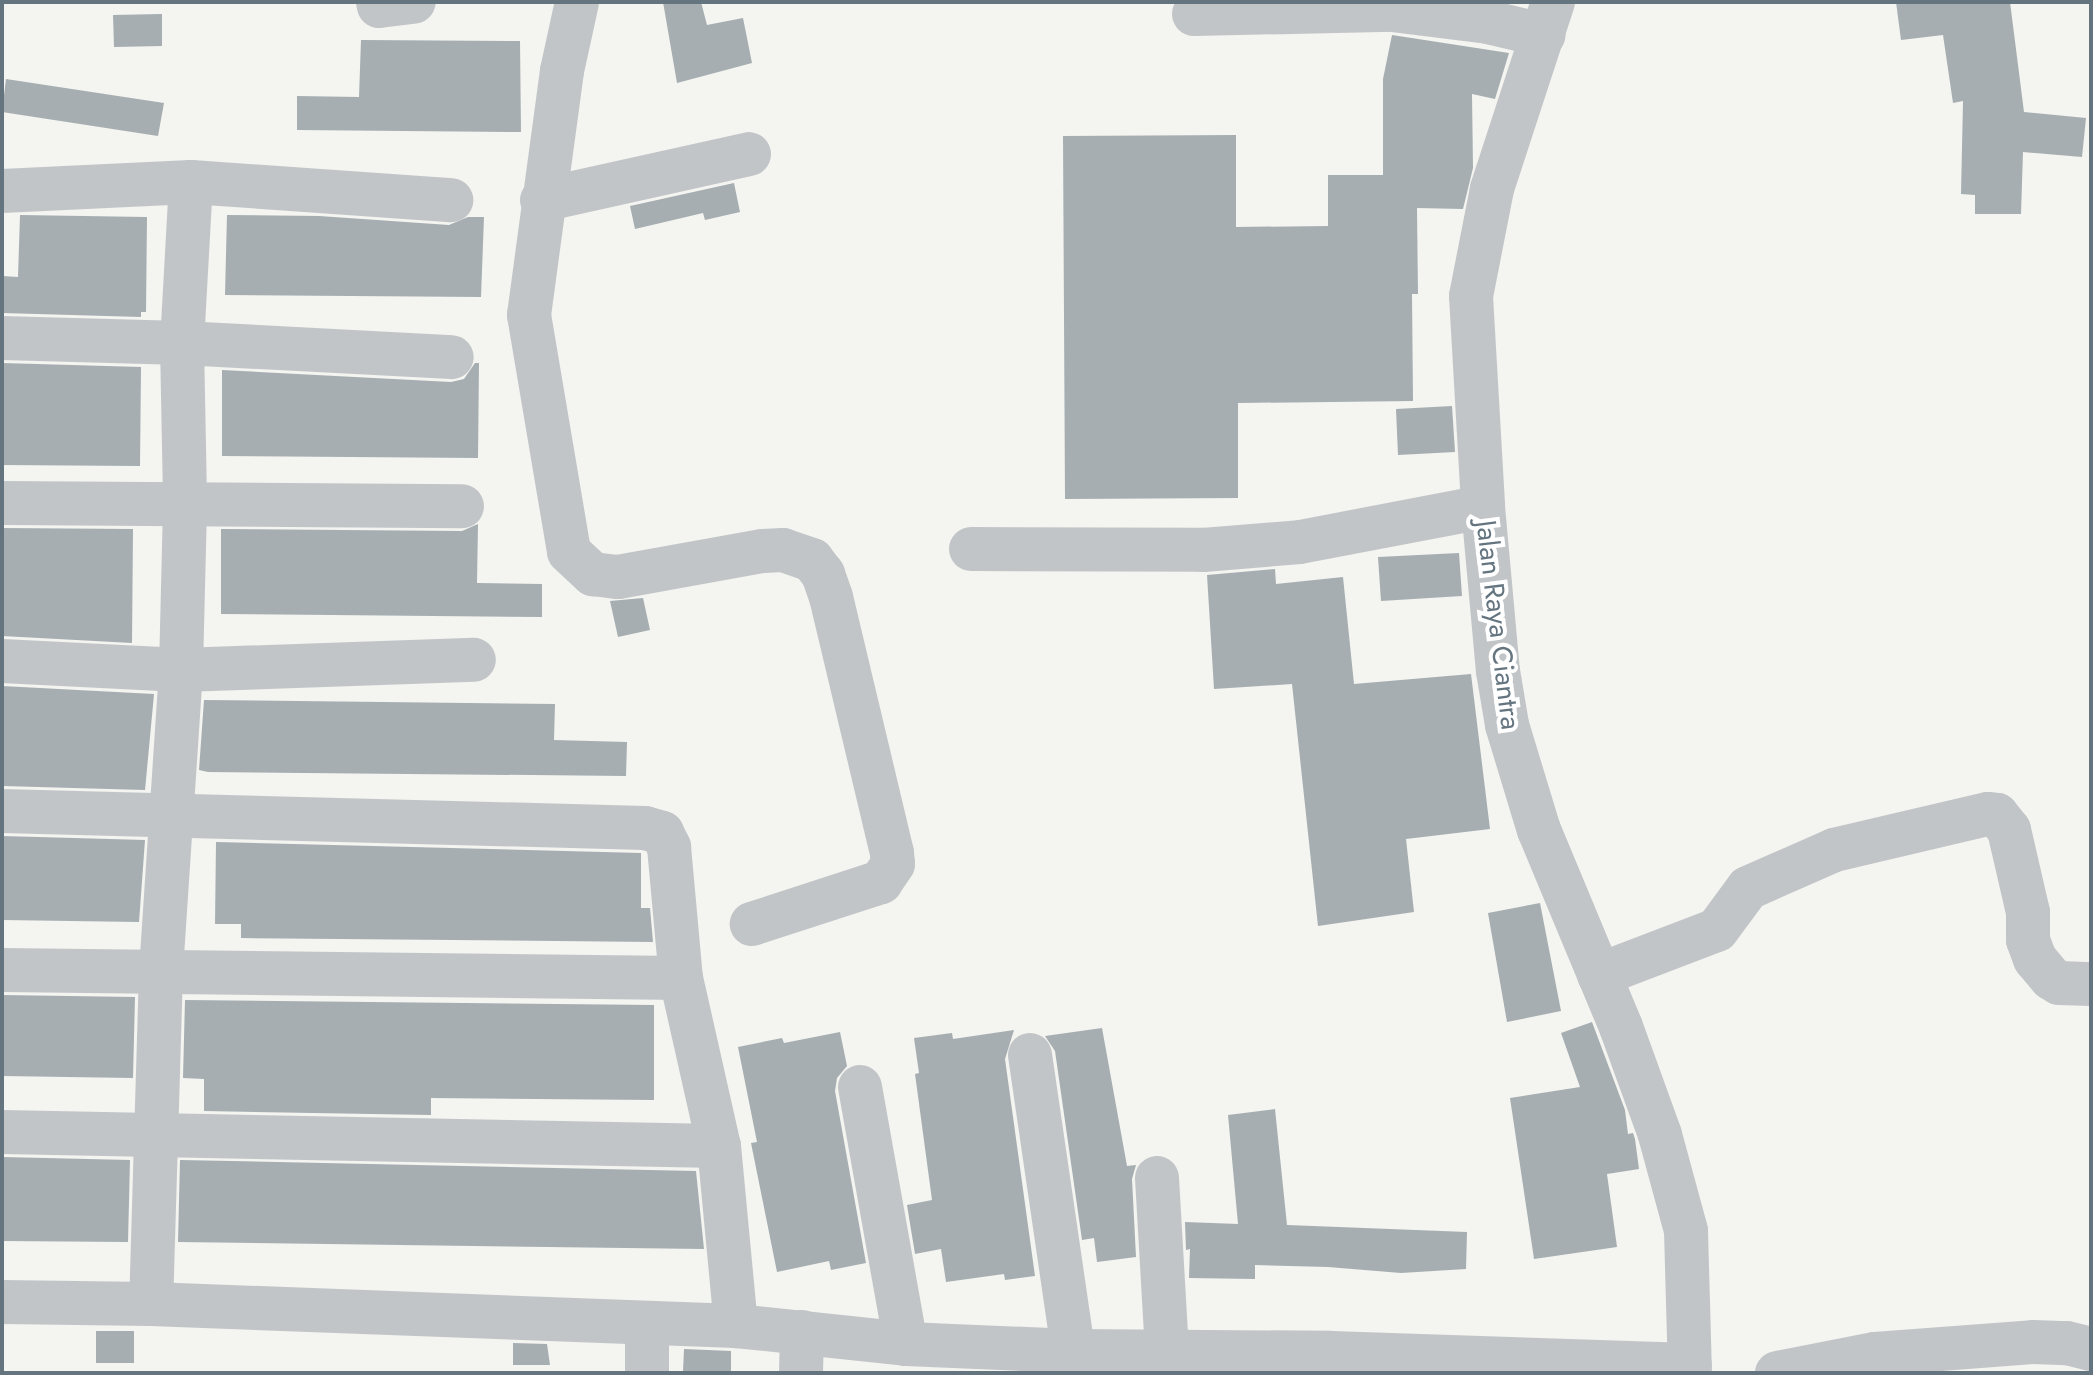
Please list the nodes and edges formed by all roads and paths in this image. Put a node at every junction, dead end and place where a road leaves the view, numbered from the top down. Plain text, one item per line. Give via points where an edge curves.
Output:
1 (378, 2) edge
2 (414, 2) edge
3 (577, 2) edge
4 (1194, 14) dead end
5 (1548, 18) edge
6 (749, 154) dead end
7 (191, 182) junction
8 (2, 191) edge
9 (451, 200) dead end
10 (542, 200) junction
11 (2, 338) edge
12 (182, 343) junction
13 (452, 357) dead end
14 (2, 503) edge
15 (185, 506) junction
16 (462, 506) dead end
17 (1483, 507) junction
18 (971, 549) dead end
19 (474, 660) dead end
20 (2, 661) edge
21 (181, 670) junction
22 (2, 811) edge
23 (169, 813) junction
24 (752, 924) dead end
25 (2, 970) edge
26 (161, 971) junction
27 (1599, 975) junction
28 (681, 978) junction
29 (2091, 984) edge
30 (1030, 1055) dead end
31 (860, 1087) dead end
32 (2, 1132) edge
33 (158, 1134) junction
34 (719, 1146) junction
35 (1157, 1178) dead end
36 (2, 1302) edge
37 (151, 1304) junction
38 (647, 1323) junction
39 (736, 1326) junction
40 (906, 1344) junction
41 (2091, 1349) edge
42 (1073, 1351) junction
43 (801, 1352) edge
44 (1167, 1352) junction
45 (1330, 1363) edge
46 (1877, 1364) edge
47 (1690, 1369) edge
48 (647, 1373) edge
49 (1777, 1373) edge

1 - 2 street
3 - 10 street
4 - 5 street via 1392,10 1488,22
5 - 17 street, Jalan Raya Ciantra via 1492,189 1471,296
6 - 10 street
7 - 8 street
7 - 9 street
7 - 12 street
10 - 24 street via 529,315 569,552 593,574 618,577 783,550 812,560 831,597 893,864 872,887
11 - 12 street
12 - 13 street
12 - 15 street
14 - 15 street
15 - 16 street
15 - 21 street
17 - 18 street via 1286,543 1203,550
17 - 27 street, Jalan Raya Ciantra via 1507,725 1553,867
19 - 21 street
20 - 21 street
21 - 23 street
22 - 23 street
23 - 26 street
23 - 28 street via 656,830 669,847
25 - 26 street
26 - 28 street
26 - 33 street
27 - 29 street via 1717,930 1748,888 1834,850 1988,814 1997,815 2009,830 2035,959 2059,983
27 - 47 street, Jalan Raya Ciantra via 1660,1135 1686,1231
28 - 34 street
30 - 42 street
31 - 40 street
32 - 33 street
33 - 34 street
33 - 37 street
34 - 39 street
35 - 44 street
36 - 37 street
37 - 38 street
38 - 39 street
38 - 48 street
39 - 43 street
40 - 42 street
40 - 43 street
41 - 46 street via 2033,1342
42 - 44 street
44 - 45 street
45 - 47 street
46 - 49 street

